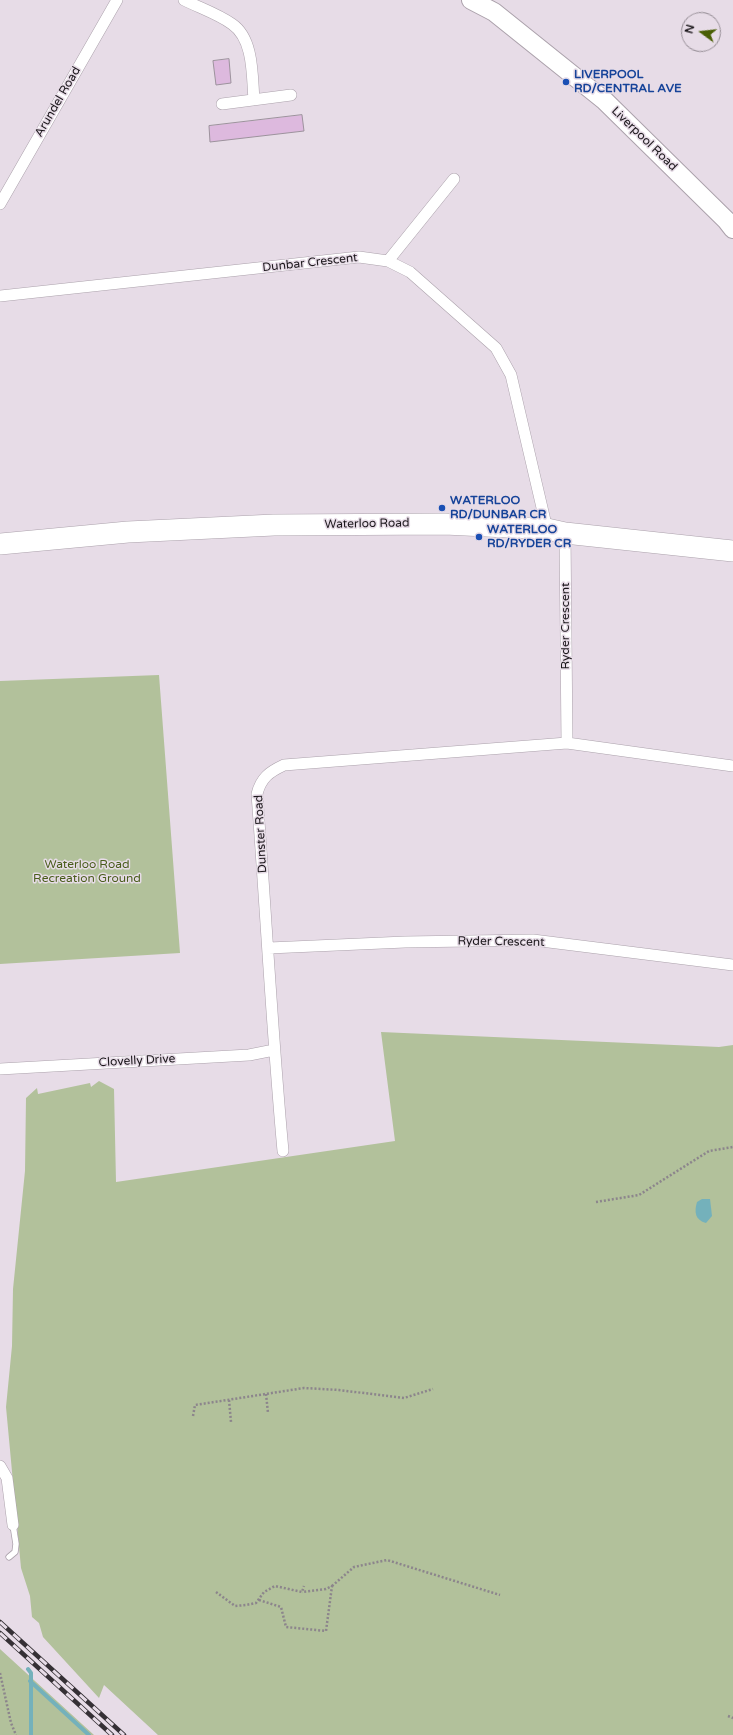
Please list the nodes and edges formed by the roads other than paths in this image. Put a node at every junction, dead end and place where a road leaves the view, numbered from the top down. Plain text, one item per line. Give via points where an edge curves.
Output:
1 (117, 0) edge
2 (184, 0) edge
3 (471, 0) edge
4 (291, 95) dead end
5 (254, 100) junction
6 (222, 104) dead end
7 (454, 179) dead end
8 (0, 204) edge
9 (733, 229) edge
10 (388, 261) junction
11 (0, 296) edge
12 (556, 531) junction
13 (0, 544) edge
14 (733, 551) edge
15 (567, 743) junction
16 (733, 766) edge
17 (269, 948) junction
18 (733, 965) edge
19 (274, 1050) junction
20 (0, 1069) edge
21 (283, 1152) dead end
22 (0, 1466) edge
23 (13, 1525) joint
24 (10, 1556) dead end

1 - 8 street, Arundel Road
2 - 5 street via 233,24 243,36 249,52
3 - 9 main road, Liverpool Road via 494,12 605,101
4 - 5 street
5 - 6 street
7 - 10 street
10 - 11 street, Dunbar Crescent via 359,257
10 - 12 street, Dunbar Crescent via 416,277 496,348 504,360 511,375
12 - 13 highway, Waterloo Road via 445,524 274,526 128,532
12 - 14 highway, Waterloo Road
12 - 15 street, Ryder Crescent
15 - 16 street
15 - 17 street, Dunster Road via 284,765 270,772 260,782 257,794
17 - 18 street, Ryder Crescent via 533,940
17 - 19 street, Dunster Road
19 - 20 street, Clovelly Drive via 249,1055
19 - 21 street, Dunster Road
22 - 23 street via 7,1478
23 - 24 lane via 16,1544 15,1552

